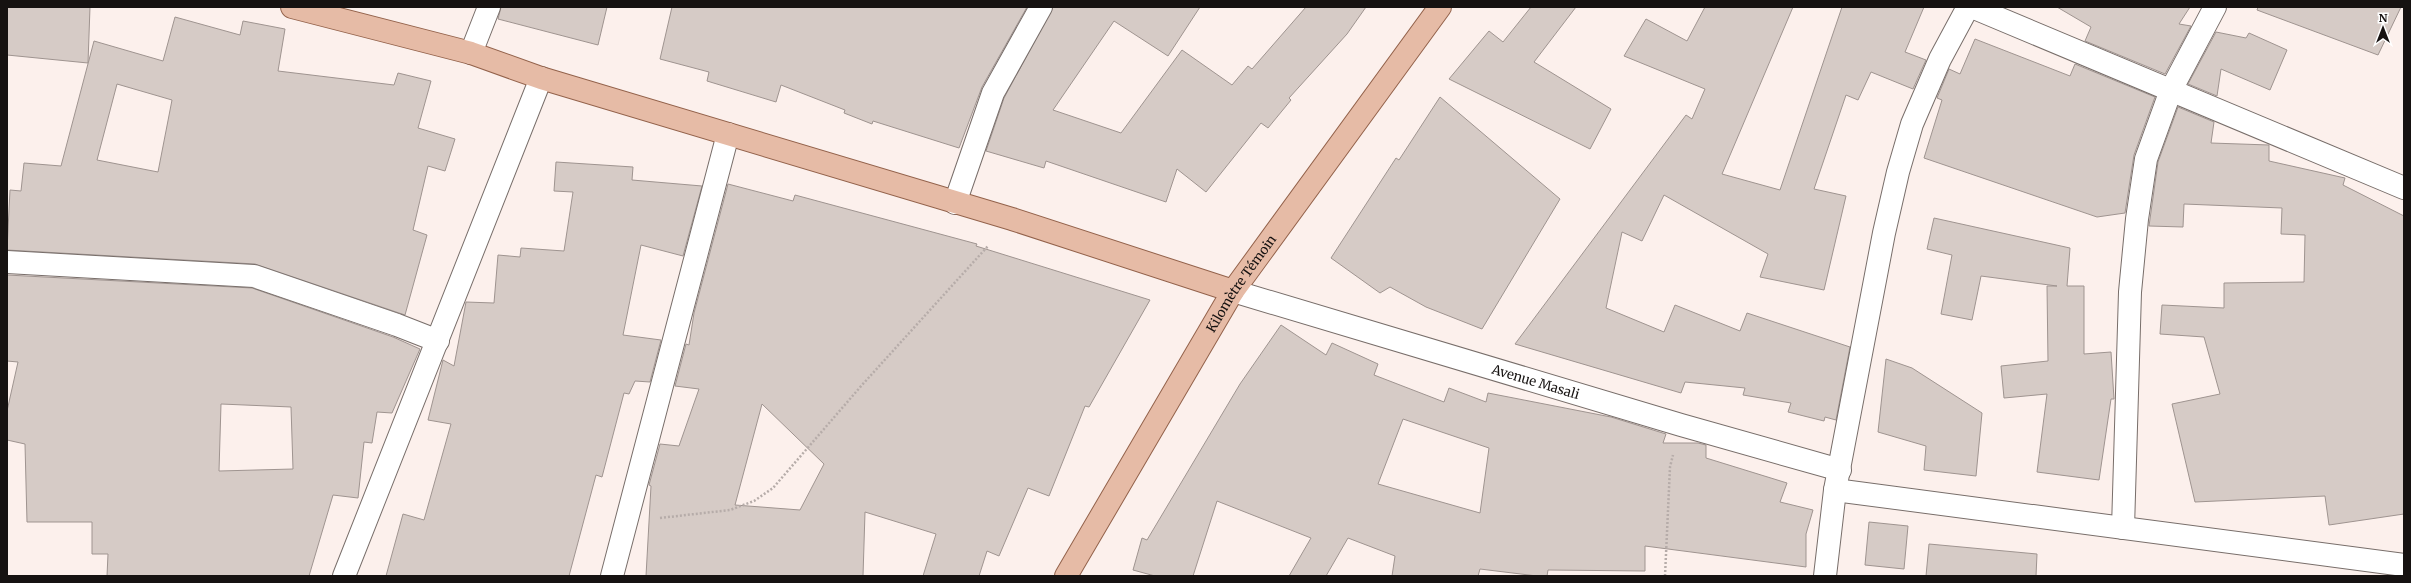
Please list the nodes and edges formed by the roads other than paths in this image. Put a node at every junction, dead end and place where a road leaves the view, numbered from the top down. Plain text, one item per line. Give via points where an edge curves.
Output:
1 (292, 7) edge
2 (489, 7) edge
3 (1041, 7) edge
4 (1440, 7) edge
5 (1968, 7) edge
6 (1972, 7) edge
7 (2215, 7) edge
8 (471, 53) junction
9 (541, 78) junction
10 (2171, 90) junction
11 (728, 134) junction
12 (2404, 188) edge
13 (955, 203) junction
14 (7, 262) edge
15 (1233, 291) junction
16 (438, 341) junction
17 (1838, 480) junction
18 (2123, 528) junction
19 (2404, 565) edge
20 (344, 576) edge
21 (612, 576) edge
22 (1066, 576) edge
23 (1825, 576) edge

1 - 8 main road
2 - 8 street
3 - 13 street via 993,93
4 - 15 main road, Kilomètre Témoin
5 - 17 street via 1940,59 1912,124 1898,172 1884,233
6 - 10 street
7 - 10 street
8 - 9 main road
9 - 11 main road
9 - 16 street
10 - 12 street
10 - 18 street via 2146,159 2137,219 2130,292
11 - 13 main road
11 - 21 street
13 - 15 main road
14 - 16 street via 254,276
15 - 17 street, Avenue Masali via 1680,425
15 - 22 main road, Kilomètre Témoin
16 - 20 street
17 - 18 street, Avenue Masali
17 - 23 street
18 - 19 street, Avenue Masali

